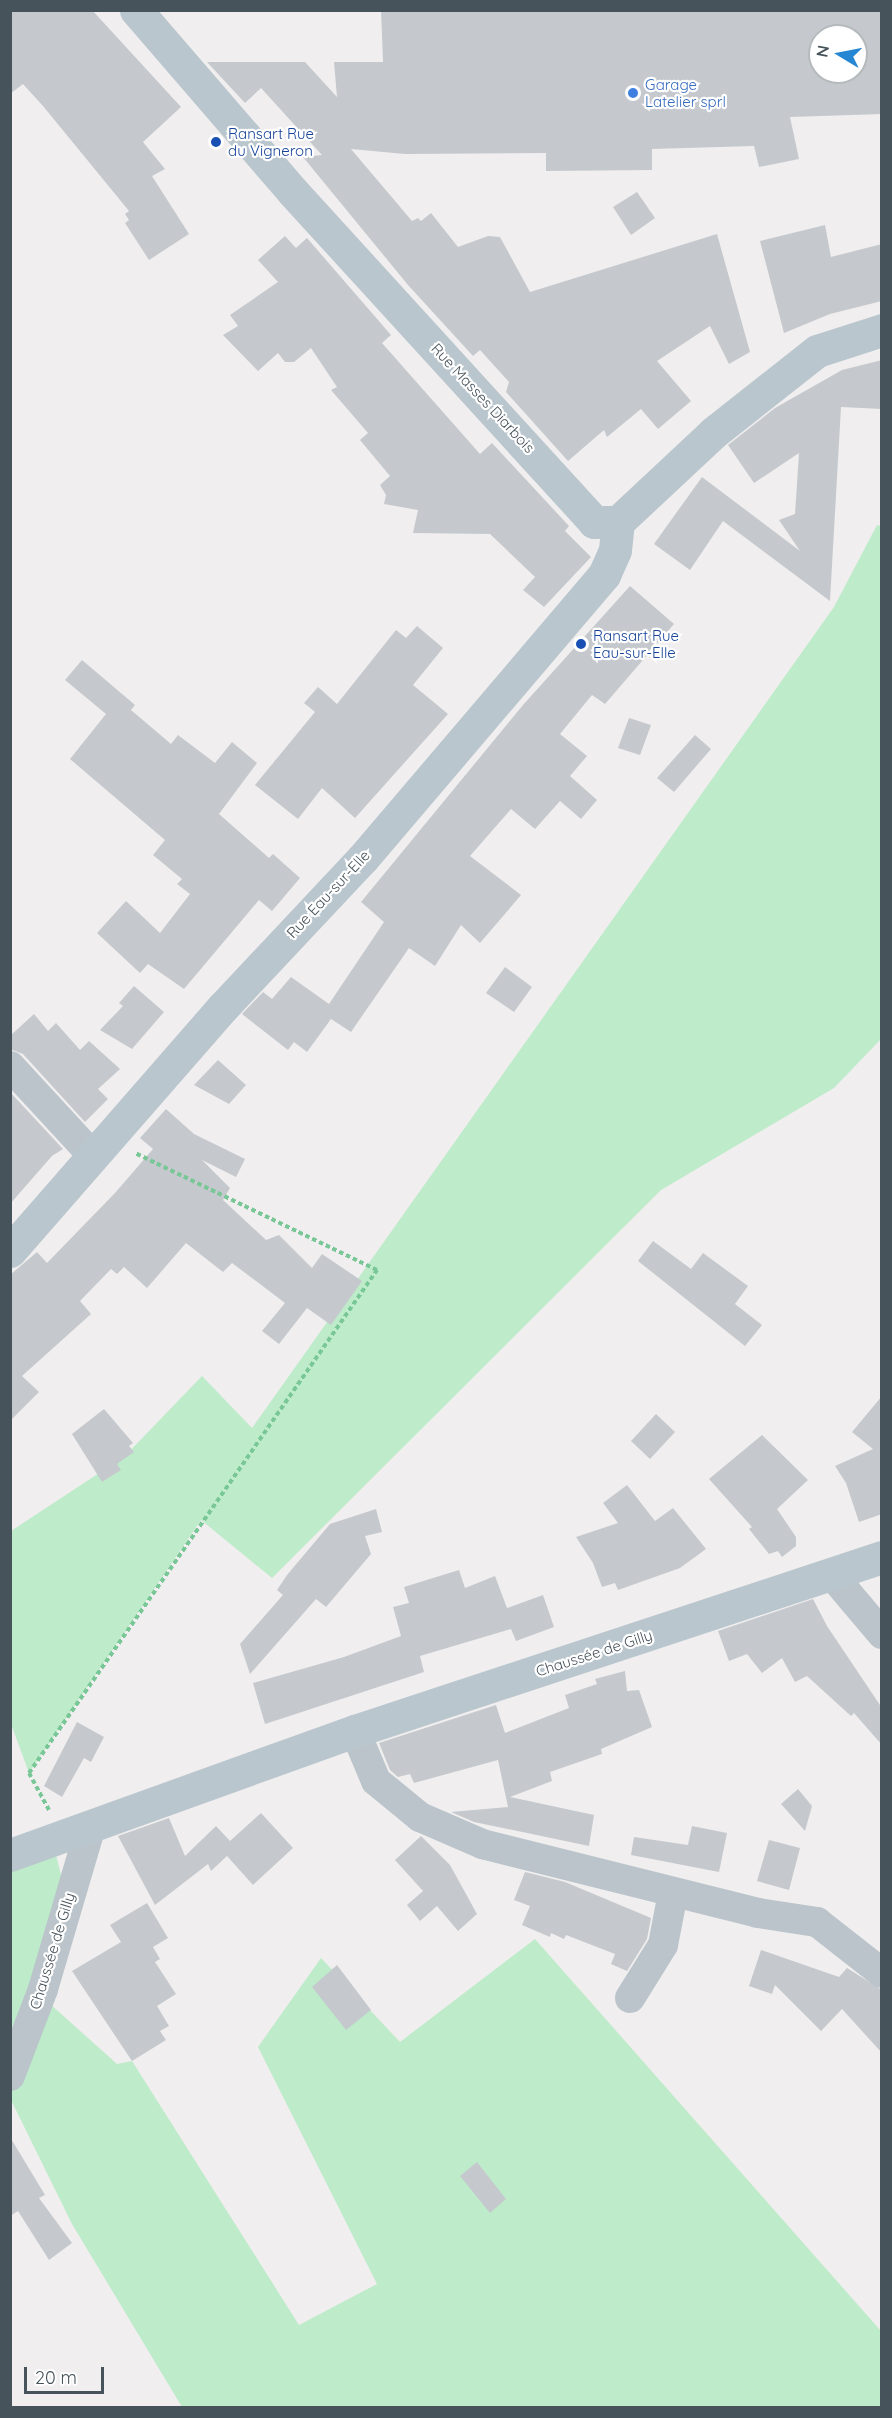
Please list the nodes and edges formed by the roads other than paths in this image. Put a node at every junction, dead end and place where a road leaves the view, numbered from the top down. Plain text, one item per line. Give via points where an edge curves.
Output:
1 (136, 10) edge
2 (882, 330) edge
3 (618, 522) junction
4 (10, 1066) edge
5 (100, 1148) junction
6 (10, 1251) edge
7 (882, 1557) edge
8 (833, 1576) junction
9 (882, 1634) edge
10 (355, 1731) junction
11 (77, 1831) junction
12 (10, 1854) edge
13 (673, 1893) junction
14 (882, 1973) edge
15 (630, 1998) dead end
16 (10, 2076) edge

1 - 3 street, Rue Masses Diarbois via 285,183 594,522
2 - 3 street via 818,351 713,433
3 - 5 street, Rue Eau-sur-Elle via 615,550 604,575 363,858 223,1007
4 - 5 street
5 - 6 street, Rue Eau-sur-Elle
7 - 8 street, Chaussée de Gilly
8 - 9 street
8 - 10 street, Chaussée de Gilly
10 - 11 street, Chaussée de Gilly
10 - 13 street via 376,1781 420,1817 482,1844
11 - 12 street, Chaussée de Gilly
11 - 16 street, Chaussée de Gilly via 43,1989
13 - 14 street via 817,1922
13 - 15 street via 663,1945

